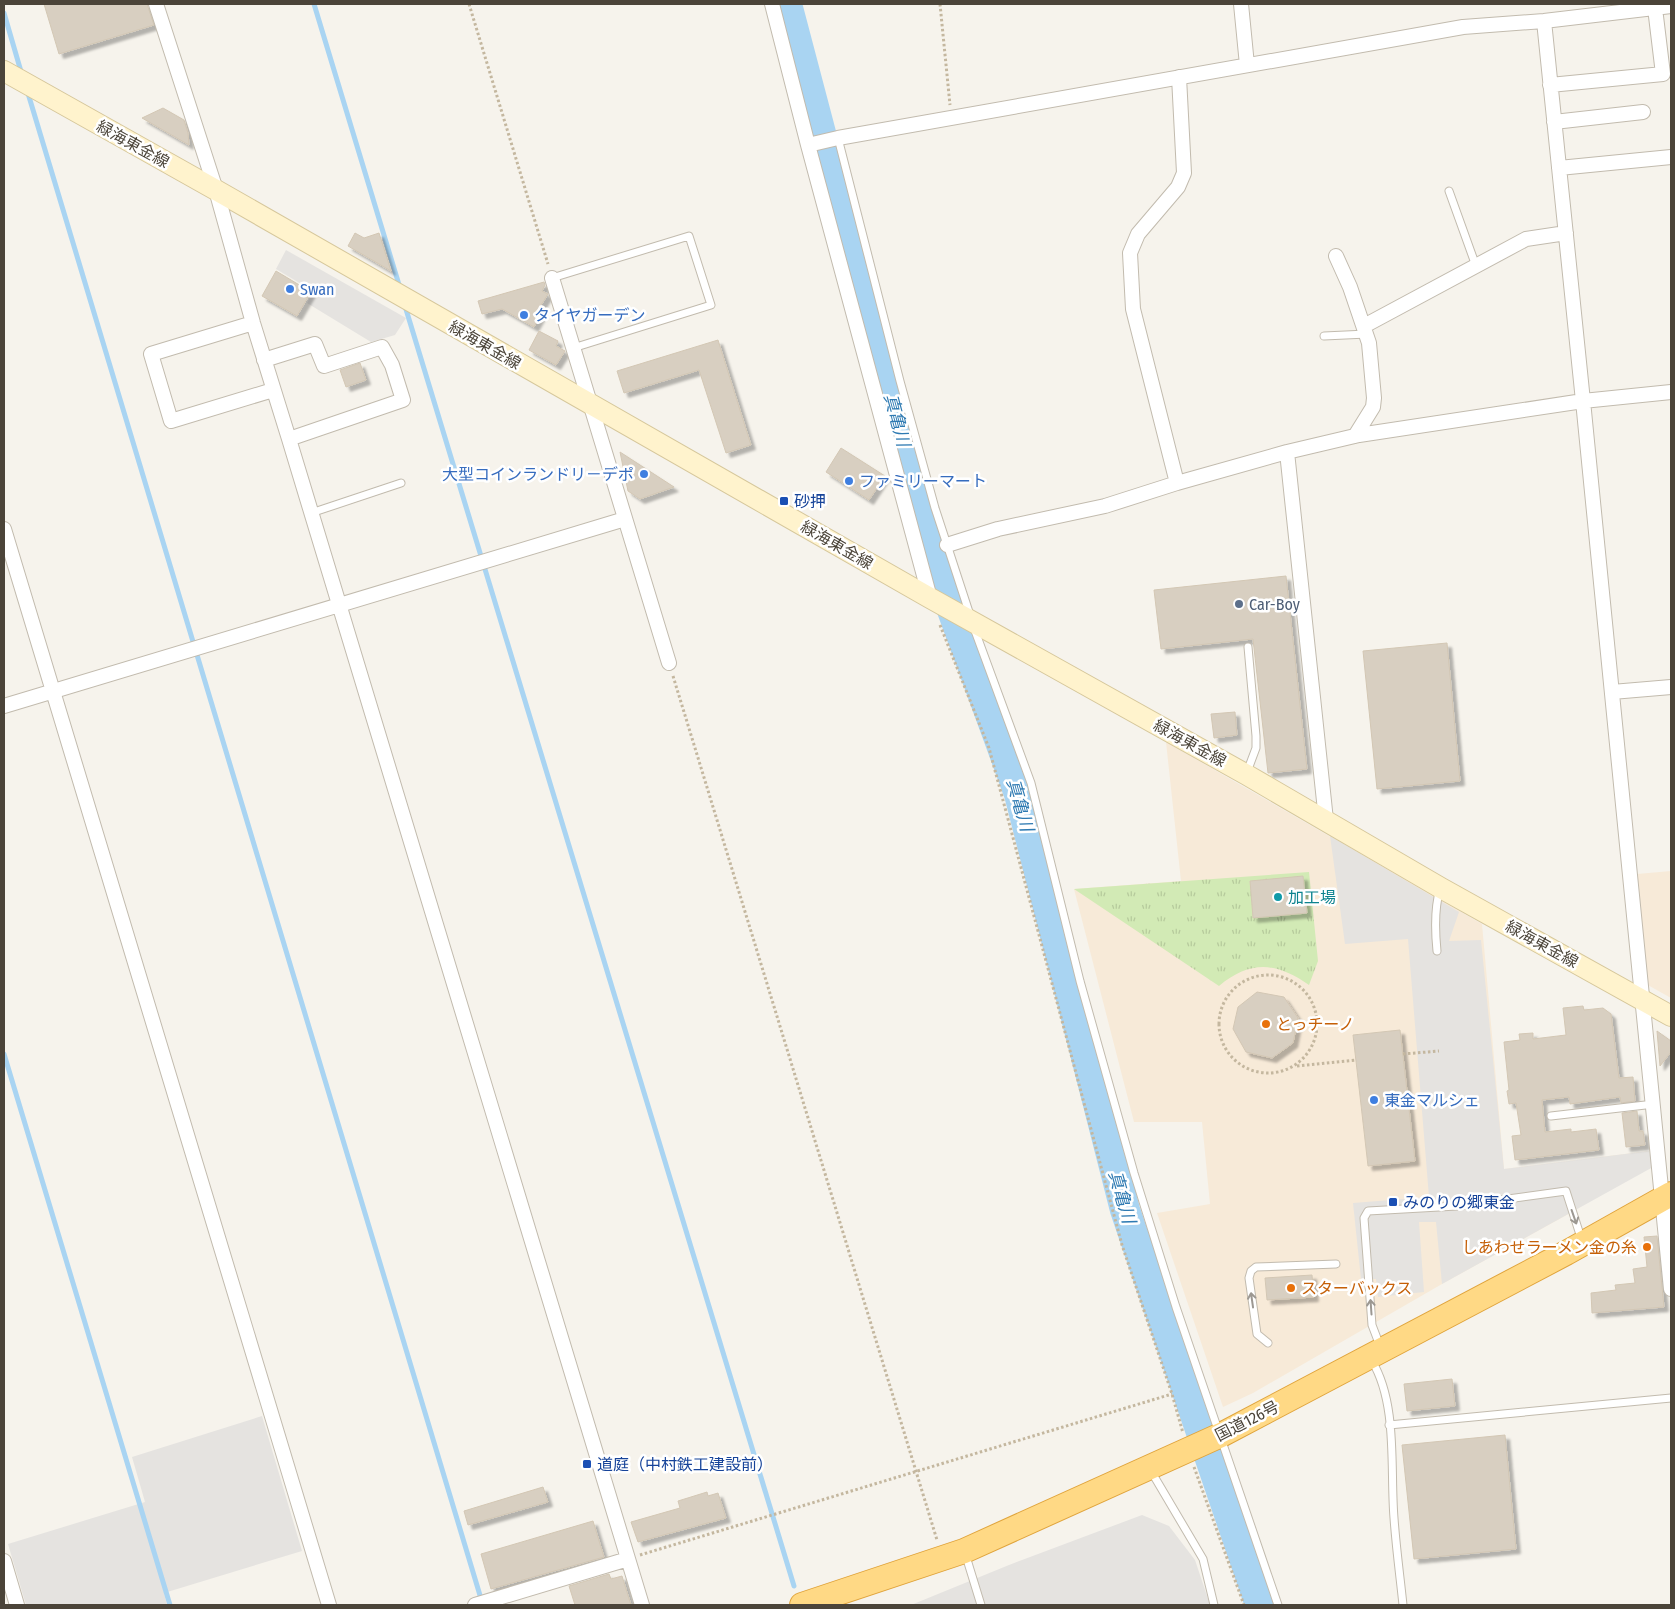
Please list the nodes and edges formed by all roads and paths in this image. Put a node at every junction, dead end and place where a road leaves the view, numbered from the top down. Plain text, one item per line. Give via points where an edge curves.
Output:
1 (156, 4) edge
2 (469, 4) edge
3 (772, 4) edge
4 (940, 4) edge
5 (1241, 4) edge
6 (1671, 6) edge
7 (1638, 7) edge
8 (1655, 8) junction
9 (1544, 21) junction
10 (1247, 65) junction
11 (4, 71) edge
12 (1179, 77) junction
13 (1550, 86) junction
14 (1643, 112) dead end
15 (951, 117) junction
16 (1554, 122) junction
17 (838, 138) junction
18 (808, 145) junction
19 (1671, 157) edge
20 (1559, 168) junction
21 (216, 190) junction
22 (1449, 190) dead end
23 (1566, 232) junction
24 (1336, 256) dead end
25 (1476, 266) junction
26 (552, 278) junction
27 (253, 323) junction
28 (1365, 330) junction
29 (1324, 336) dead end
30 (573, 348) junction
31 (264, 360) junction
32 (273, 390) junction
33 (1671, 392) edge
34 (1583, 401) junction
35 (591, 406) junction
36 (1355, 436) junction
37 (289, 439) junction
38 (1287, 452) junction
39 (402, 483) dead end
40 (1177, 483) junction
41 (311, 513) junction
42 (625, 520) junction
43 (4, 529) edge
44 (947, 545) junction
45 (930, 598) junction
46 (339, 605) junction
47 (972, 622) junction
48 (1248, 647) dead end
49 (670, 663) joint
50 (1671, 687) edge
51 (53, 692) junction
52 (1612, 692) junction
53 (4, 706) edge
54 (1247, 775) junction
55 (1326, 820) junction
56 (1441, 888) junction
57 (1437, 951) dead end
58 (1643, 1001) junction
59 (1671, 1016) edge
60 (1439, 1051) dead end
61 (1403, 1054) dead end
62 (1356, 1060) dead end
63 (1295, 1066) junction
64 (1654, 1104) junction
65 (1551, 1116) dead end
66 (1667, 1196) edge
67 (1583, 1243) junction
68 (1336, 1264) dead end
69 (1671, 1289) edge
70 (1268, 1343) dead end
71 (1376, 1353) junction
72 (1172, 1394) junction
73 (1671, 1398) edge
74 (1389, 1425) junction
75 (1221, 1435) junction
76 (1188, 1450) junction
77 (1149, 1468) junction
78 (917, 1472) junction
79 (954, 1554) junction
80 (628, 1558) junction
81 (4, 1561) edge
82 (17, 1605) edge
83 (329, 1605) edge
84 (475, 1605) edge
85 (642, 1605) edge
86 (802, 1605) edge
87 (981, 1605) edge
88 (1214, 1605) edge
89 (1244, 1605) edge
90 (1278, 1605) edge
91 (1403, 1605) edge

1 - 21 street
2 - 26 path
3 - 18 street
4 - 15 path
5 - 10 street
6 - 8 street
7 - 8 street
7 - 9 street
8 - 13 street via 1662,74
9 - 10 street via 1463,27
9 - 13 street
10 - 12 street
11 - 21 main road, 緑海東金線
12 - 15 street
12 - 40 street via 1184,173 1178,187 1138,234 1130,254 1133,309
13 - 16 street
14 - 16 street
15 - 17 street
16 - 20 street
17 - 18 street
17 - 44 lane via 900,381
18 - 45 street
19 - 20 street
20 - 23 street
21 - 27 street
21 - 35 main road, 緑海東金線
22 - 25 lane
23 - 25 street via 1526,238
23 - 34 street
24 - 28 street
25 - 28 street
26 - 30 street
26 - 30 lane via 689,236 711,305
27 - 31 street
27 - 32 street via 151,354 171,421
28 - 29 lane
28 - 36 street via 1374,398 1373,407
30 - 35 street
31 - 32 street
31 - 37 street via 315,344 324,366 382,347 392,365 403,400
32 - 37 street
33 - 34 street
34 - 36 street
34 - 52 street
35 - 42 street
35 - 45 main road, 緑海東金線
36 - 38 street
37 - 41 street
38 - 40 street
38 - 55 street
39 - 41 lane
40 - 44 street via 1105,506 998,528
41 - 46 street
42 - 46 street
42 - 49 street
43 - 51 street
44 - 47 lane
45 - 47 main road, 緑海東金線
45 - 72 path via 989,748 1122,1245
46 - 51 street
46 - 80 street
47 - 54 main road, 緑海東金線
47 - 75 lane via 1031,783 1080,981 1134,1173
48 - 54 lane via 1256,748
49 - 78 path
50 - 52 street
51 - 53 street
51 - 83 street
52 - 58 street
54 - 55 main road, 緑海東金線
55 - 56 main road, 緑海東金線
56 - 57 lane via 1435,923
56 - 58 main road, 緑海東金線
58 - 59 main road, 緑海東金線
58 - 64 street
60 - 61 path
62 - 63 path
63 - 63 path via 1278,1073 1262,1074 1234,1060 1225,1048 1219,1034 1223,1003 1244,980 1259,975 1276,975 1292,981 1306,992 1315,1006 1318,1023 1315,1040 1307,1056
64 - 65 lane
64 - 66 street
66 - 67 highway, 国道126号
66 - 69 street
67 - 71 highway, 国道126号
71 -> 67 lane via 1364,1218 1368,1211 1457,1206 1566,1191
70 -> 68 lane via 1256,1334 1249,1278 1251,1271 1256,1267
71 - 74 lane
71 - 75 highway, 国道126号
72 - 76 path
72 - 78 path
73 - 74 lane
74 - 91 lane
75 - 76 highway, 国道126号
75 - 90 lane
76 - 77 highway, 国道126号
76 - 89 path
77 - 79 highway, 国道126号
77 - 88 lane via 1203,1559
78 - 79 path
78 - 80 path
79 - 86 highway, 国道126号
79 - 87 lane
80 - 84 street
80 - 85 street
81 - 82 street

